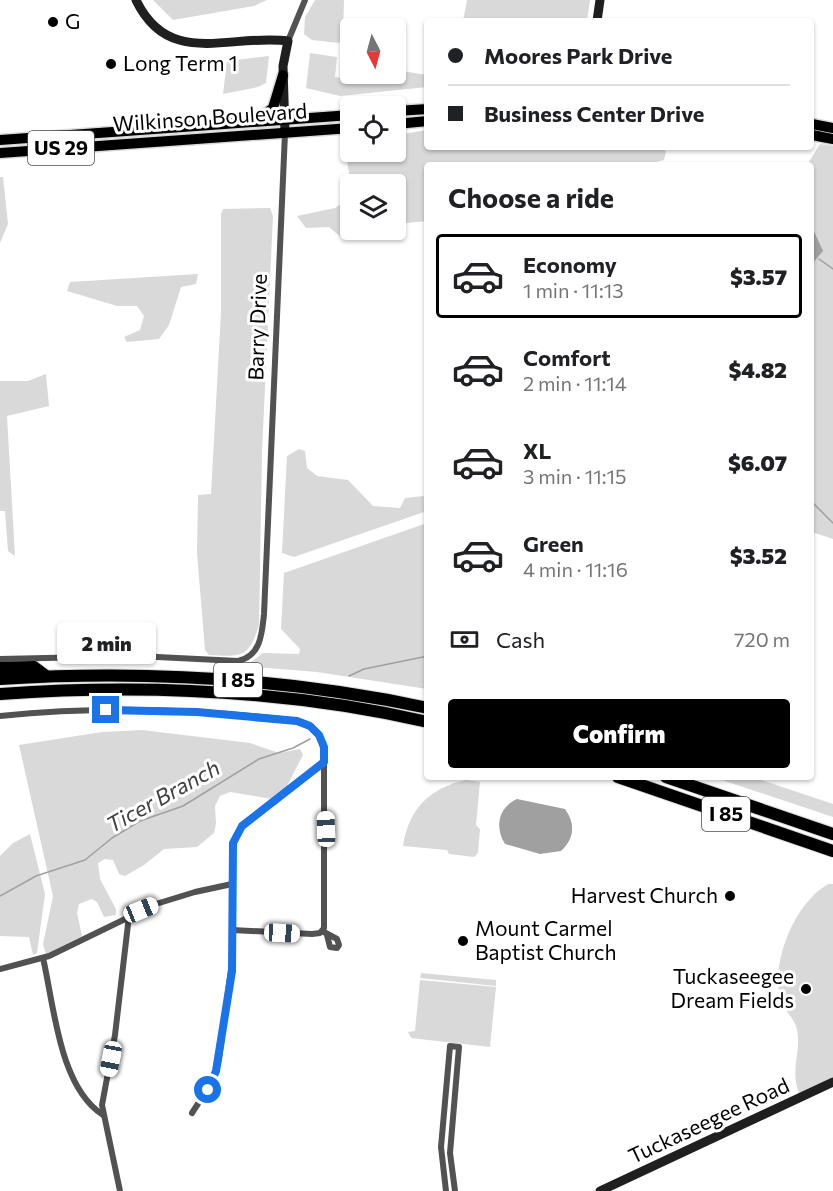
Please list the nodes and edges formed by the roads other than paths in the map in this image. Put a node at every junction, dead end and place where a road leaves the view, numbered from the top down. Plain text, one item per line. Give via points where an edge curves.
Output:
1 (136, 0) edge
2 (305, 0) edge
3 (600, 0) edge
4 (597, 18) edge
5 (288, 41) junction
6 (283, 75) junction
7 (424, 109) edge
8 (406, 110) edge
9 (340, 116) edge
10 (284, 120) junction
11 (424, 121) edge
12 (251, 122) junction
13 (406, 123) edge
14 (814, 124) edge
15 (833, 128) edge
16 (340, 129) edge
17 (285, 133) junction
18 (814, 135) edge
19 (48, 137) junction
20 (833, 139) edge
21 (0, 140) edge
22 (0, 146) edge
23 (0, 153) edge
24 (0, 658) edge
25 (0, 668) edge
26 (46, 676) junction
27 (0, 679) edge
28 (0, 696) edge
29 (424, 707) edge
30 (0, 716) edge
31 (424, 721) edge
32 (324, 762) junction
33 (627, 780) edge
34 (675, 780) edge
35 (833, 834) edge
36 (833, 851) edge
37 (232, 884) junction
38 (129, 916) junction
39 (232, 930) junction
40 (43, 958) junction
41 (0, 969) edge
42 (833, 1082) edge
43 (192, 1113) dead end
44 (103, 1115) junction
45 (120, 1191) edge
46 (446, 1191) edge
47 (455, 1191) edge
48 (600, 1191) edge

1 - 5 street via 159,31 187,43 269,38
2 - 5 street, Barry Drive
3 - 4 street
5 - 6 street, Barry Drive
6 - 10 street, Barry Drive
6 - 12 main road via 273,108
7 - 8 main road
9 - 10 main road, Wilkinson Boulevard / US 29
10 - 12 main road, Wilkinson Boulevard / US 29
10 - 17 street, Barry Drive
11 - 13 main road
12 - 19 main road, Wilkinson Boulevard / US 29
14 - 15 main road
16 - 17 main road, Wilkinson Boulevard / US 29
17 - 23 main road, Wilkinson Boulevard / US 29
17 - 24 street, Barry Drive via 261,640 250,657 238,661 137,656
18 - 20 main road
19 - 21 main road, Wilkinson Boulevard / US 29
19 - 22 main road via 36,144
25 - 26 highway via 34,667
26 - 27 highway, I 85
26 - 29 highway, I 85 via 148,675 231,680 321,689
28 - 31 highway, I 85 via 120,690 214,693 334,705
30 - 32 street via 140,710 297,721 319,735
32 - 37 street via 239,829 233,843
32 - 39 street via 324,933
33 - 36 highway, I 85
34 - 35 highway, I 85
37 - 38 street via 179,896
37 - 39 street
38 - 40 street
38 - 44 street
39 - 43 street via 232,971 216,1071
40 - 41 street
40 - 44 street via 70,1071 84,1099
42 - 48 street, Tuckaseegee Road
44 - 45 street
46 - 47 street via 441,1147 450,1046 459,1047 450,1153

